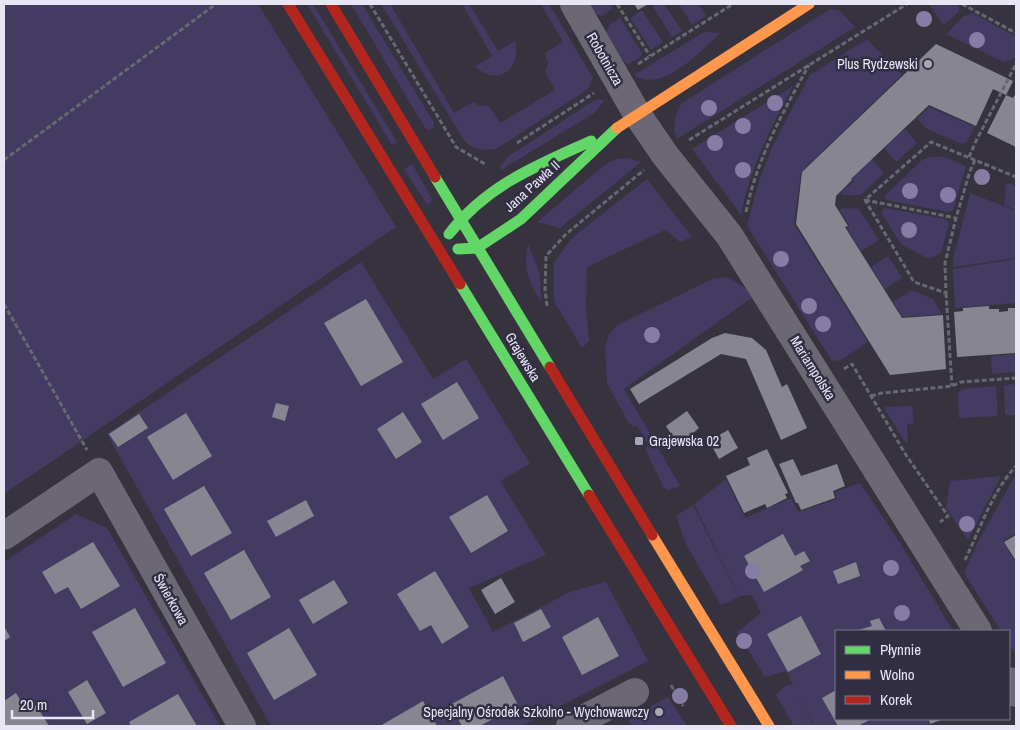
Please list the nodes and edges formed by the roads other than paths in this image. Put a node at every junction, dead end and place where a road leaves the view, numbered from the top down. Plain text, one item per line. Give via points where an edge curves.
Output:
1 (288, 4) edge
2 (331, 4) edge
3 (574, 4) edge
4 (809, 4) edge
5 (637, 114) junction
6 (615, 129) junction
7 (459, 218) junction
8 (477, 248) junction
9 (439, 250) junction
10 (4, 536) edge
11 (977, 630) edge
12 (635, 692) dead end
13 (242, 726) edge
14 (570, 726) edge
15 (731, 726) edge
16 (769, 726) edge

1 - 9 main road, Grajewska
2 - 7 main road, Grajewska
3 - 5 street, Robotnicza
4 - 5 main road, Jana Pawła II
5 - 6 main road, Jana Pawła II
5 - 11 street, Mariampolska via 664,156 730,236
6 - 7 main road, Jana Pawła II via 499,186
6 - 8 main road, Jana Pawła II via 521,219
7 - 8 main road, Grajewska
7 - 9 main road, Jana Pawła II
8 - 9 main road
8 - 16 main road, Grajewska
9 - 15 main road, Grajewska
10 - 13 street, Świerkowa via 99,472
12 - 14 street

